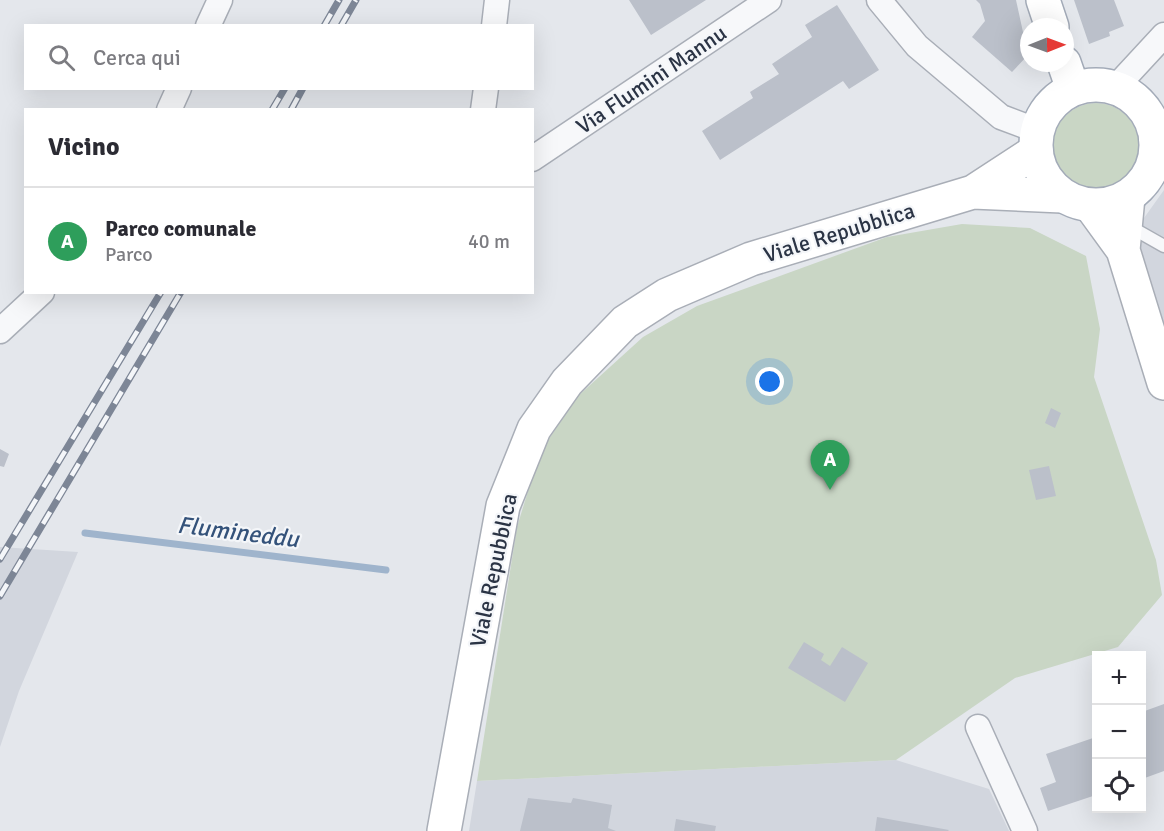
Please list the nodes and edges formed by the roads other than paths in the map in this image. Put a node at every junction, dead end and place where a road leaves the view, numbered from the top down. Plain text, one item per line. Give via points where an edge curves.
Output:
1 (220, 0) edge
2 (497, 0) edge
3 (769, 0) edge
4 (879, 0) edge
5 (1043, 0) edge
6 (1049, 18) edge
7 (209, 24) edge
8 (494, 24) edge
9 (1164, 35) edge
10 (1069, 76) edge
11 (1115, 88) junction
12 (178, 90) edge
13 (486, 90) edge
14 (170, 108) edge
15 (483, 108) edge
16 (1160, 134) edge
17 (1037, 141) junction
18 (534, 158) edge
19 (973, 192) junction
20 (1077, 201) junction
21 (1125, 223) junction
22 (1164, 246) edge
23 (40, 294) edge
24 (0, 331) edge
25 (1164, 383) edge
26 (978, 727) dead end
27 (444, 831) edge
28 (1025, 831) edge

1 - 7 street
2 - 8 street
3 - 18 street, Via Flumini Mannu
4 - 17 street via 917,46 1001,117
5 - 6 main road
9 - 11 street
10 - 11 main road
10 - 17 main road via 1044,115
11 - 16 main road via 1136,100
12 - 14 street
13 - 15 street
16 - 21 main road via 1150,174
17 - 19 main road, Viale Repubblica
17 - 20 main road via 1043,174
19 - 20 main road, Viale Repubblica
19 - 27 main road, Viale Repubblica via 751,259 701,279 625,322 567,382 534,429 503,506
20 - 21 main road
20 - 21 main road, Viale Repubblica via 1110,205
21 - 22 lane
21 - 25 main road via 1145,322
23 - 24 street
26 - 28 street

